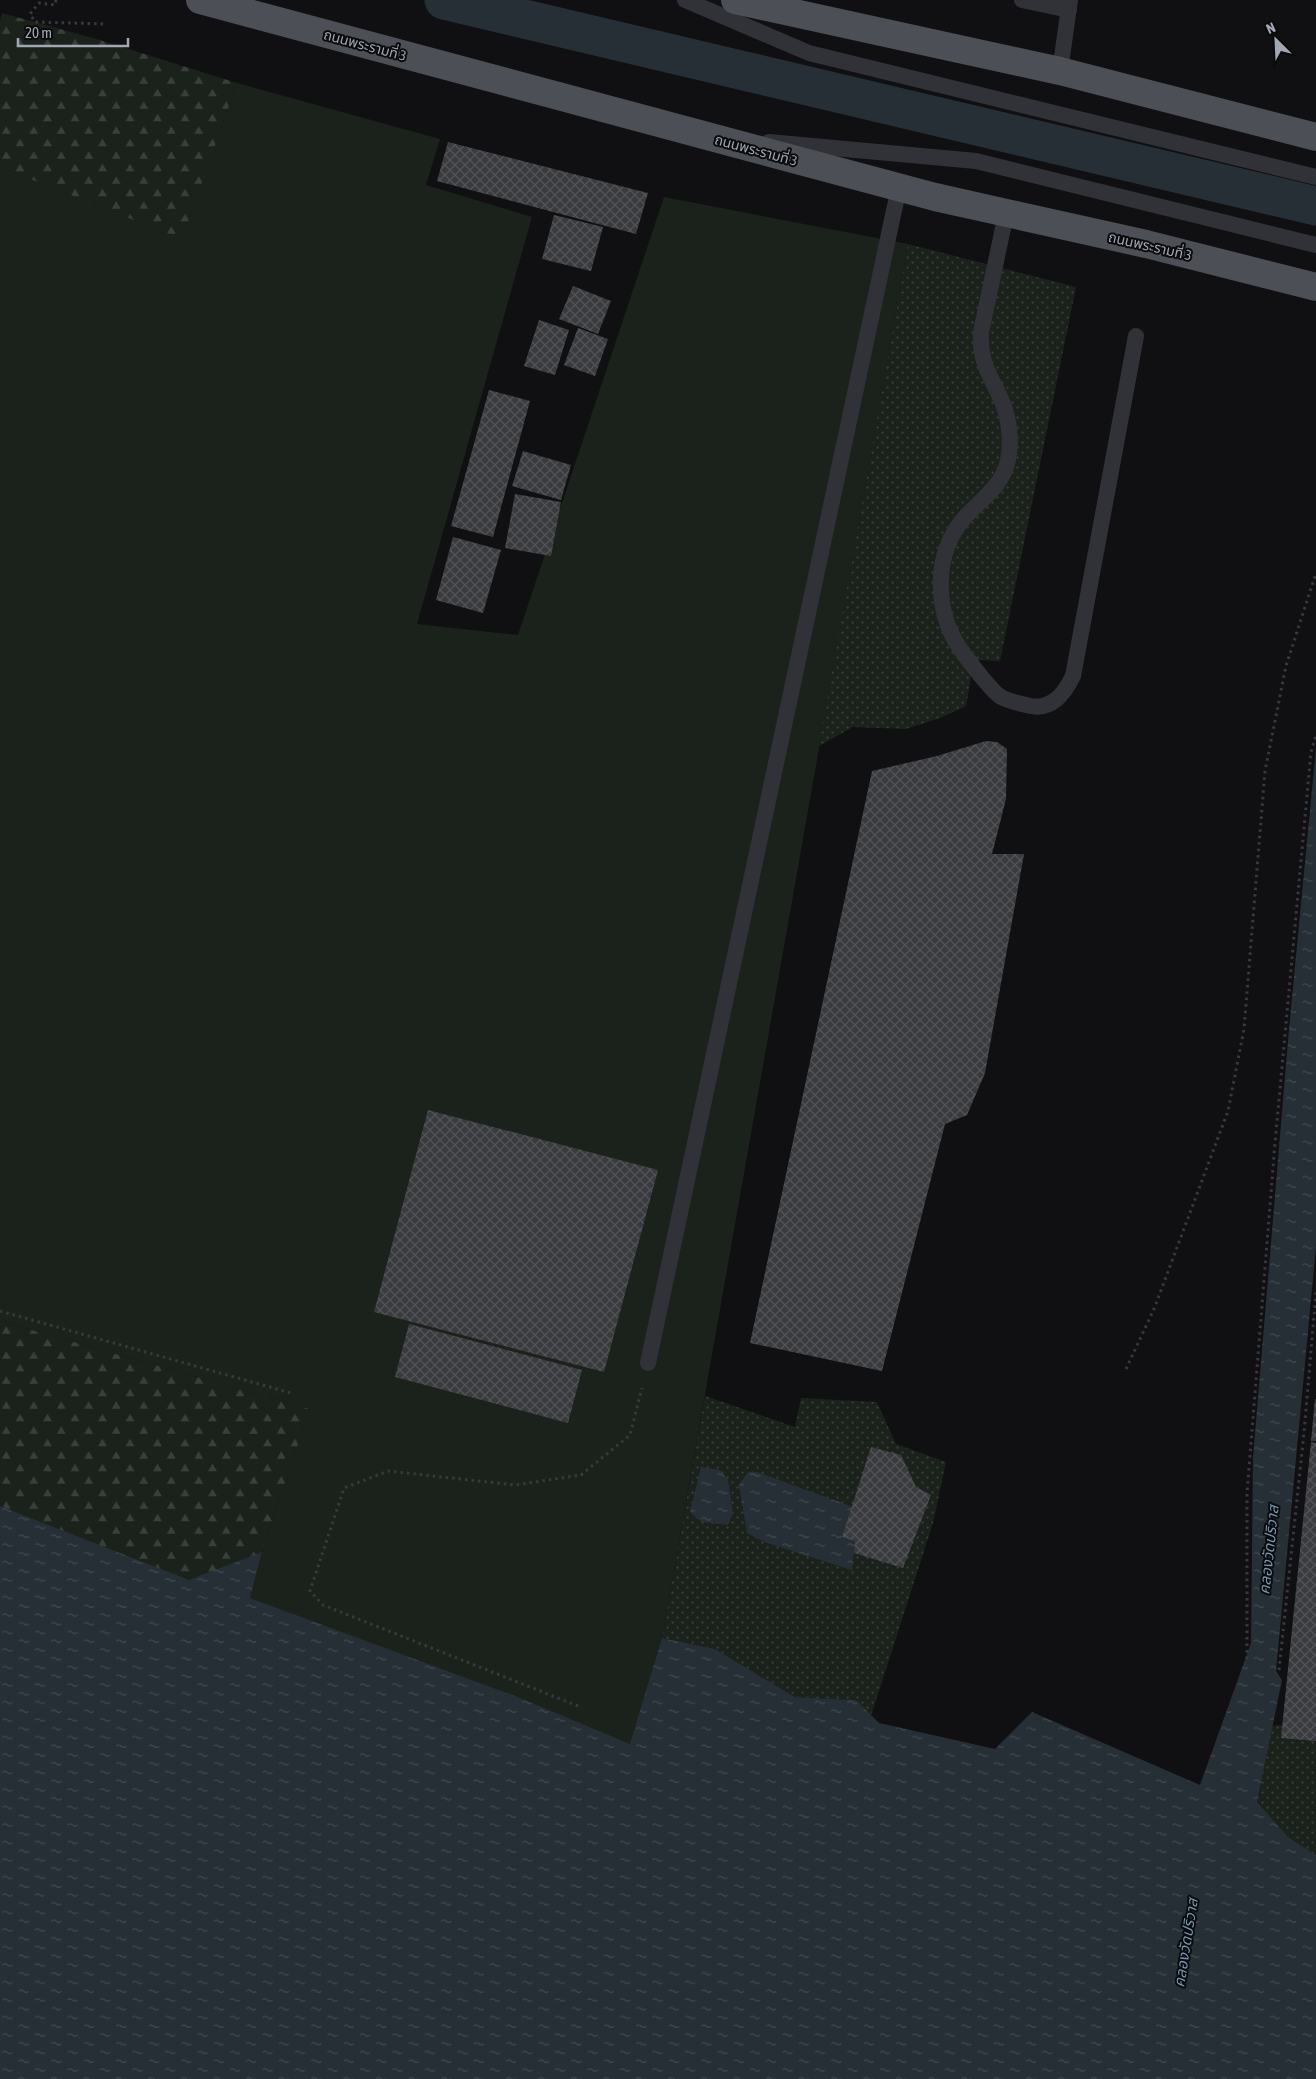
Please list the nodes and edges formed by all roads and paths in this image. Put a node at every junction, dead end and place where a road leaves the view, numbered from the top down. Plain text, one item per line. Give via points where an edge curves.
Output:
1 (56, 0) edge
2 (200, 0) edge
3 (685, 0) edge
4 (735, 0) edge
5 (1022, 0) edge
6 (1069, 5) edge
7 (106, 24) dead end
8 (1060, 71) junction
9 (702, 136) junction
10 (1316, 137) edge
11 (1316, 177) edge
12 (899, 187) junction
13 (1006, 214) junction
14 (1316, 245) edge
15 (1316, 287) edge
16 (1136, 336) dead end
17 (1316, 573) edge
18 (1316, 735) edge
19 (1316, 1292) edge
20 (0, 1311) edge
21 (648, 1363) joint
22 (1126, 1369) dead end
23 (291, 1393) dead end
24 (1248, 1659) dead end
25 (1279, 1670) dead end
26 (578, 1706) dead end

1 - 7 path via 54,5 39,3 30,14 35,22
2 - 9 main road, ถนนพระรามที่ 3
3 - 11 lane via 809,53
4 - 8 main road
5 - 6 lane
6 - 8 lane
8 - 10 main road
9 - 12 main road, ถนนพระรามที่ 3
9 - 14 lane via 976,161
12 - 13 main road, ถนนพระรามที่ 3
12 - 21 lane
13 - 15 main road, ถนนพระรามที่ 3 via 1146,244
13 - 16 lane via 980,348 1003,405 1008,427 1008,461 997,484 965,517 952,536 940,578 940,598 954,638 961,651 1001,697 1041,706 1066,692 1072,676
17 - 22 path via 1286,666 1265,771 1244,1029 1228,1112 1154,1308
18 - 24 path via 1311,752 1276,1133 1247,1493
19 - 25 path
20 - 23 path
21 - 26 path via 630,1435 581,1475 515,1485 388,1471 344,1488 310,1591 323,1604

